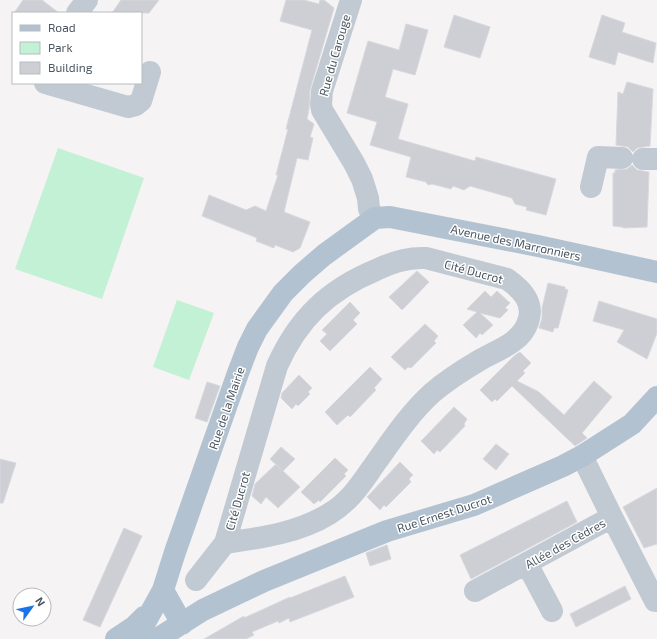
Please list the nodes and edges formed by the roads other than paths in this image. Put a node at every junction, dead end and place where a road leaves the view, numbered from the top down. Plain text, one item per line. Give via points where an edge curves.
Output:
1 (87, 0) edge
2 (351, 0) edge
3 (78, 12) edge
4 (150, 72) dead end
5 (48, 84) edge
6 (641, 159) edge
7 (591, 187) dead end
8 (375, 218) junction
9 (657, 272) edge
10 (654, 405) edge
11 (582, 456) junction
12 (612, 517) junction
13 (225, 543) junction
14 (527, 564) junction
15 (196, 580) junction
16 (164, 584) junction
17 (475, 591) dead end
18 (657, 601) edge
19 (209, 607) junction
20 (151, 610) junction
21 (552, 611) dead end
22 (182, 624) junction
23 (116, 639) edge
24 (136, 639) edge
25 (157, 639) edge

1 - 3 street
2 - 8 street, Rue du Carouge via 322,91 321,104 324,116 354,163
4 - 5 street via 141,101 128,107
6 - 7 street via 598,158
8 - 9 main road, Avenue des Marronniers via 398,218
8 - 16 main road, Rue de la Mairie via 302,274 283,292 257,329 238,373
10 - 11 main road, Rue Ernest Ducrot via 632,424
11 - 12 street
11 - 19 main road, Rue Ernest Ducrot via 516,488 474,505 387,531 264,581
12 - 14 street, Allée des Cèdres
12 - 18 street, Allée des Cèdres
13 - 13 street, Cité Ducrot via 284,532 310,523 353,496 406,421 433,392 518,337 529,321 528,302 524,293 507,279 415,257 364,274 322,302 297,329 277,366
13 - 15 street, Cité Ducrot
14 - 17 street, Allée des Cèdres
14 - 21 street
15 - 16 street
15 - 19 street
16 - 20 main road, Rue de la Mairie
16 - 22 main road
19 - 22 main road, Rue Ernest Ducrot
20 - 23 main road via 134,627
20 - 24 main road, Rue de la Mairie
22 - 25 main road, Rue Ernest Ducrot

